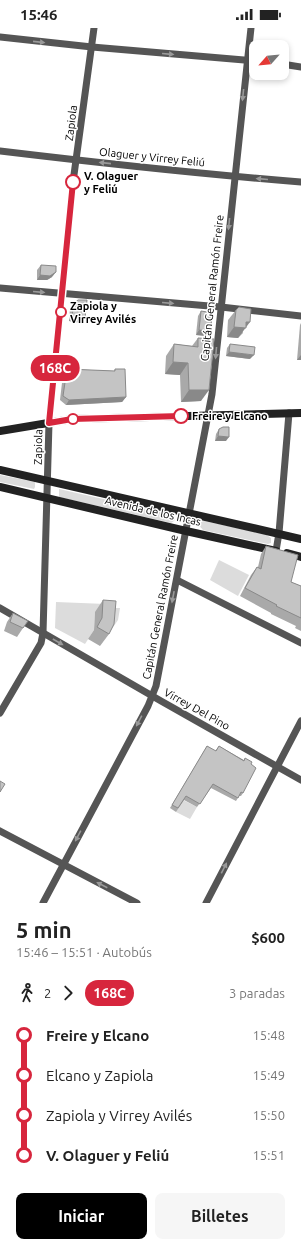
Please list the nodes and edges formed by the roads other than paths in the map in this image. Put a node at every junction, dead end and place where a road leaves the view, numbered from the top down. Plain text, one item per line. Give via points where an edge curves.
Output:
1 (94, 28) edge
2 (251, 28) edge
3 (0, 37) edge
4 (92, 47) junction
5 (247, 60) junction
6 (289, 65) edge
7 (301, 67) edge
8 (0, 151) edge
9 (77, 160) junction
10 (234, 176) junction
11 (301, 182) edge
12 (0, 288) edge
13 (62, 294) junction
14 (221, 307) junction
15 (301, 316) edge
16 (290, 413) junction
17 (301, 413) edge
18 (209, 416) junction
19 (49, 423) junction
20 (0, 431) edge
21 (0, 470) edge
22 (48, 481) junction
23 (0, 487) edge
24 (47, 498) junction
25 (190, 513) junction
26 (186, 531) junction
27 (279, 533) junction
28 (301, 538) edge
29 (276, 551) junction
30 (301, 557) edge
31 (177, 580) junction
32 (0, 608) edge
33 (43, 633) junction
34 (301, 643) edge
35 (152, 696) junction
36 (0, 713) edge
37 (301, 721) edge
38 (278, 766) junction
39 (301, 780) edge
40 (0, 831) edge
41 (63, 864) junction
42 (43, 903) edge
43 (137, 903) edge
44 (206, 903) edge

1 - 4 street, Zapiola
2 - 5 street, Capitán General Ramón Freire
3 -> 4 street
4 -> 5 street
4 - 9 street, Zapiola
5 -> 10 street, Capitán General Ramón Freire
6 - 7 street
8 - 9 street, Olaguer y Virrey Feliú
10 -> 9 street, Olaguer y Virrey Feliú
9 - 13 street, Zapiola
11 -> 10 street, Olaguer y Virrey Feliú
10 -> 14 street, Capitán General Ramón Freire
12 -> 13 street
13 -> 14 street
13 - 19 street, Zapiola
14 - 15 street
14 -> 18 street, Capitán General Ramón Freire
16 - 17 main road
16 - 18 main road
16 - 27 street
18 - 19 main road via 72,419
18 - 25 street, Capitán General Ramón Freire
19 - 20 main road
19 - 22 street, Zapiola
21 - 22 main road, Avenida de los Incas
22 - 24 street, Zapiola
22 - 25 main road, Avenida de los Incas
23 - 24 main road, Avenida de los Incas
24 - 26 main road, Avenida de los Incas
24 - 33 street, Zapiola
25 - 26 street, Capitán General Ramón Freire
25 - 27 main road, Avenida de los Incas
26 - 29 main road, Avenida de los Incas
26 - 31 street, Capitán General Ramón Freire
27 - 28 main road, Avenida de los Incas
27 - 29 street
29 - 30 main road, Avenida de los Incas
31 - 34 street
31 -> 35 street, Capitán General Ramón Freire
32 - 33 street, Virrey Del Pino
33 -> 35 street, Virrey Del Pino
33 - 36 street, Zapiola via 41,643
35 - 38 street, Virrey Del Pino
35 -> 41 street, Capitán General Ramón Freire
37 - 38 street
38 - 39 street, Virrey Del Pino
44 -> 38 street
40 - 41 street
41 - 42 street, Capitán General Ramón Freire
43 -> 41 street

